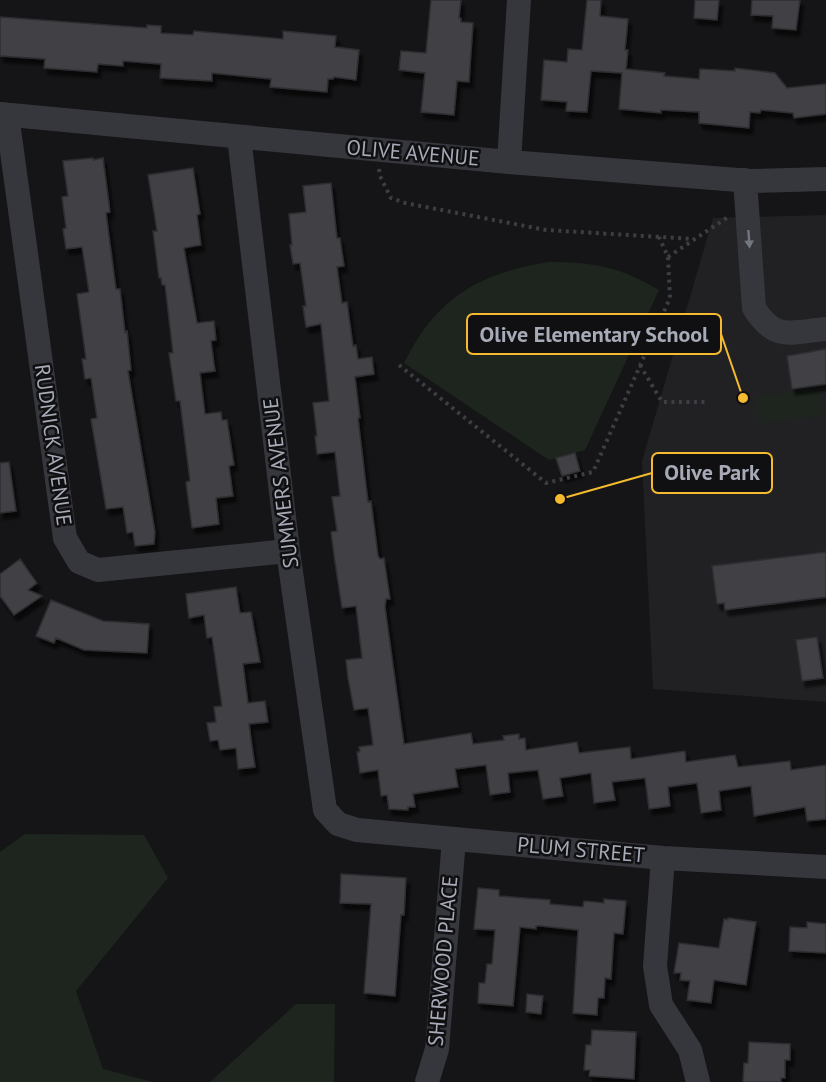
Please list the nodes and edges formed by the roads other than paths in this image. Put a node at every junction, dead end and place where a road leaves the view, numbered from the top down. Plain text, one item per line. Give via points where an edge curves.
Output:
1 (519, 0) edge
2 (4, 115) edge
3 (239, 136) junction
4 (509, 162) junction
5 (826, 179) edge
6 (745, 180) junction
7 (826, 329) edge
8 (288, 551) junction
9 (338, 824) joint
10 (454, 839) junction
11 (663, 858) junction
12 (826, 867) edge
13 (427, 1082) edge
14 (698, 1082) edge

1 - 4 street
2 - 3 street, OLIVE AVENUE
2 - 8 street, RUDNICK AVENUE via 65,538 79,562 98,570
3 - 4 street, OLIVE AVENUE
3 - 8 street, SUMMERS AVENUE
4 - 6 street, OLIVE AVENUE
5 - 6 street, OLIVE AVENUE
6 -> 7 street via 754,308 763,323 781,333
8 - 9 street, SUMMERS AVENUE via 325,810
9 - 10 street, PLUM STREET via 357,830
10 - 11 street, PLUM STREET
10 - 13 street, SHERWOOD PLACE via 437,1049
11 - 12 street, PLUM STREET
11 - 14 street via 655,966 661,1005 690,1050

